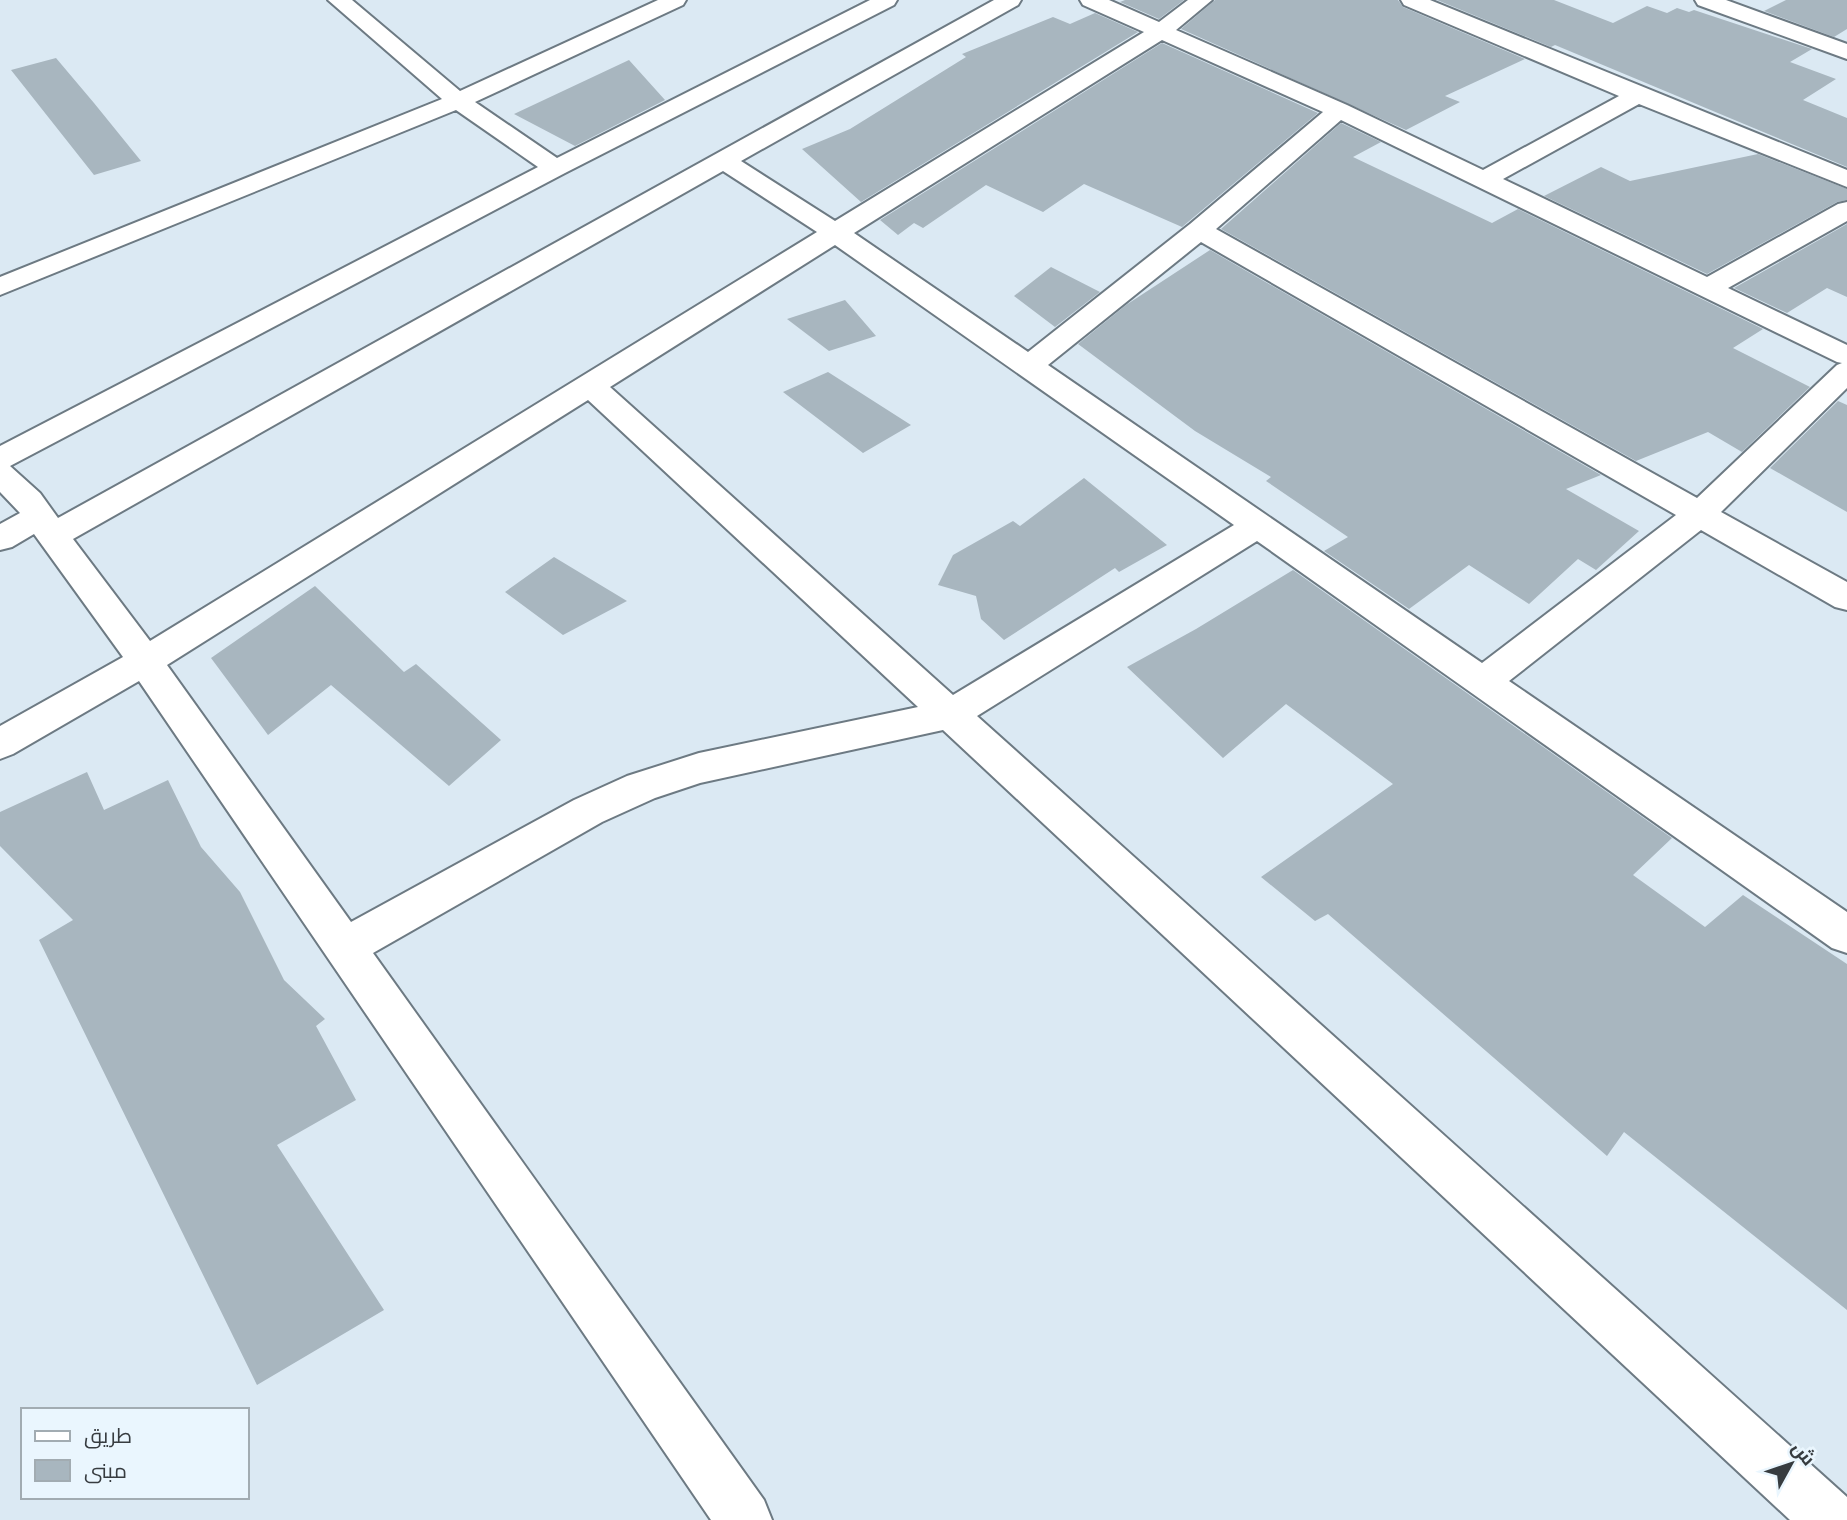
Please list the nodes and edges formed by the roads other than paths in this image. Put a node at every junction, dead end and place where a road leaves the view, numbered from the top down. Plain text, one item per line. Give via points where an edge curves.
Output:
1 (339, 0) edge
2 (675, 0) edge
3 (886, 0) edge
4 (1010, 0) edge
5 (1091, 0) edge
6 (1201, 0) edge
7 (1412, 0) edge
8 (1706, 0) edge
9 (1162, 30) junction
10 (1847, 52) edge
11 (1637, 96) junction
12 (458, 101) junction
13 (1339, 110) junction
14 (724, 161) junction
15 (556, 168) junction
16 (1847, 179) edge
17 (1483, 180) junction
18 (1847, 210) edge
19 (1199, 230) junction
20 (836, 233) junction
21 (0, 287) edge
22 (1708, 288) junction
23 (1847, 356) edge
24 (1029, 366) junction
25 (1847, 371) edge
26 (589, 384) junction
27 (0, 459) edge
28 (0, 474) edge
29 (1700, 514) junction
30 (45, 526) junction
31 (1256, 526) junction
32 (0, 539) edge
33 (1847, 598) edge
34 (145, 661) junction
35 (1481, 683) junction
36 (951, 714) junction
37 (0, 744) edge
38 (1847, 935) edge
39 (343, 948) junction
40 (744, 1520) edge
41 (1831, 1520) edge

1 - 12 street
2 - 12 street
3 - 15 street
4 - 14 street
5 - 9 street
6 - 9 street
7 - 11 street via 1462,11
8 - 10 street
9 - 13 street
9 - 20 street
11 - 16 street
11 - 17 street
12 - 15 street
12 - 21 street
13 - 17 street
13 - 19 street
14 - 20 street
14 - 30 street
15 - 27 street
17 - 22 street
18 - 22 street
19 - 24 street
19 - 29 street
20 - 24 street
20 - 26 street
22 - 23 street
24 - 31 street
25 - 29 street
26 - 34 street
26 - 36 street
28 - 30 street via 28,501
29 - 33 street
29 - 35 street
30 - 32 street
30 - 34 street
31 - 35 street
31 - 36 street
34 - 37 street
34 - 39 street
35 - 38 street
36 - 39 street via 699,768 641,787 588,811
36 - 41 street
39 - 40 street

